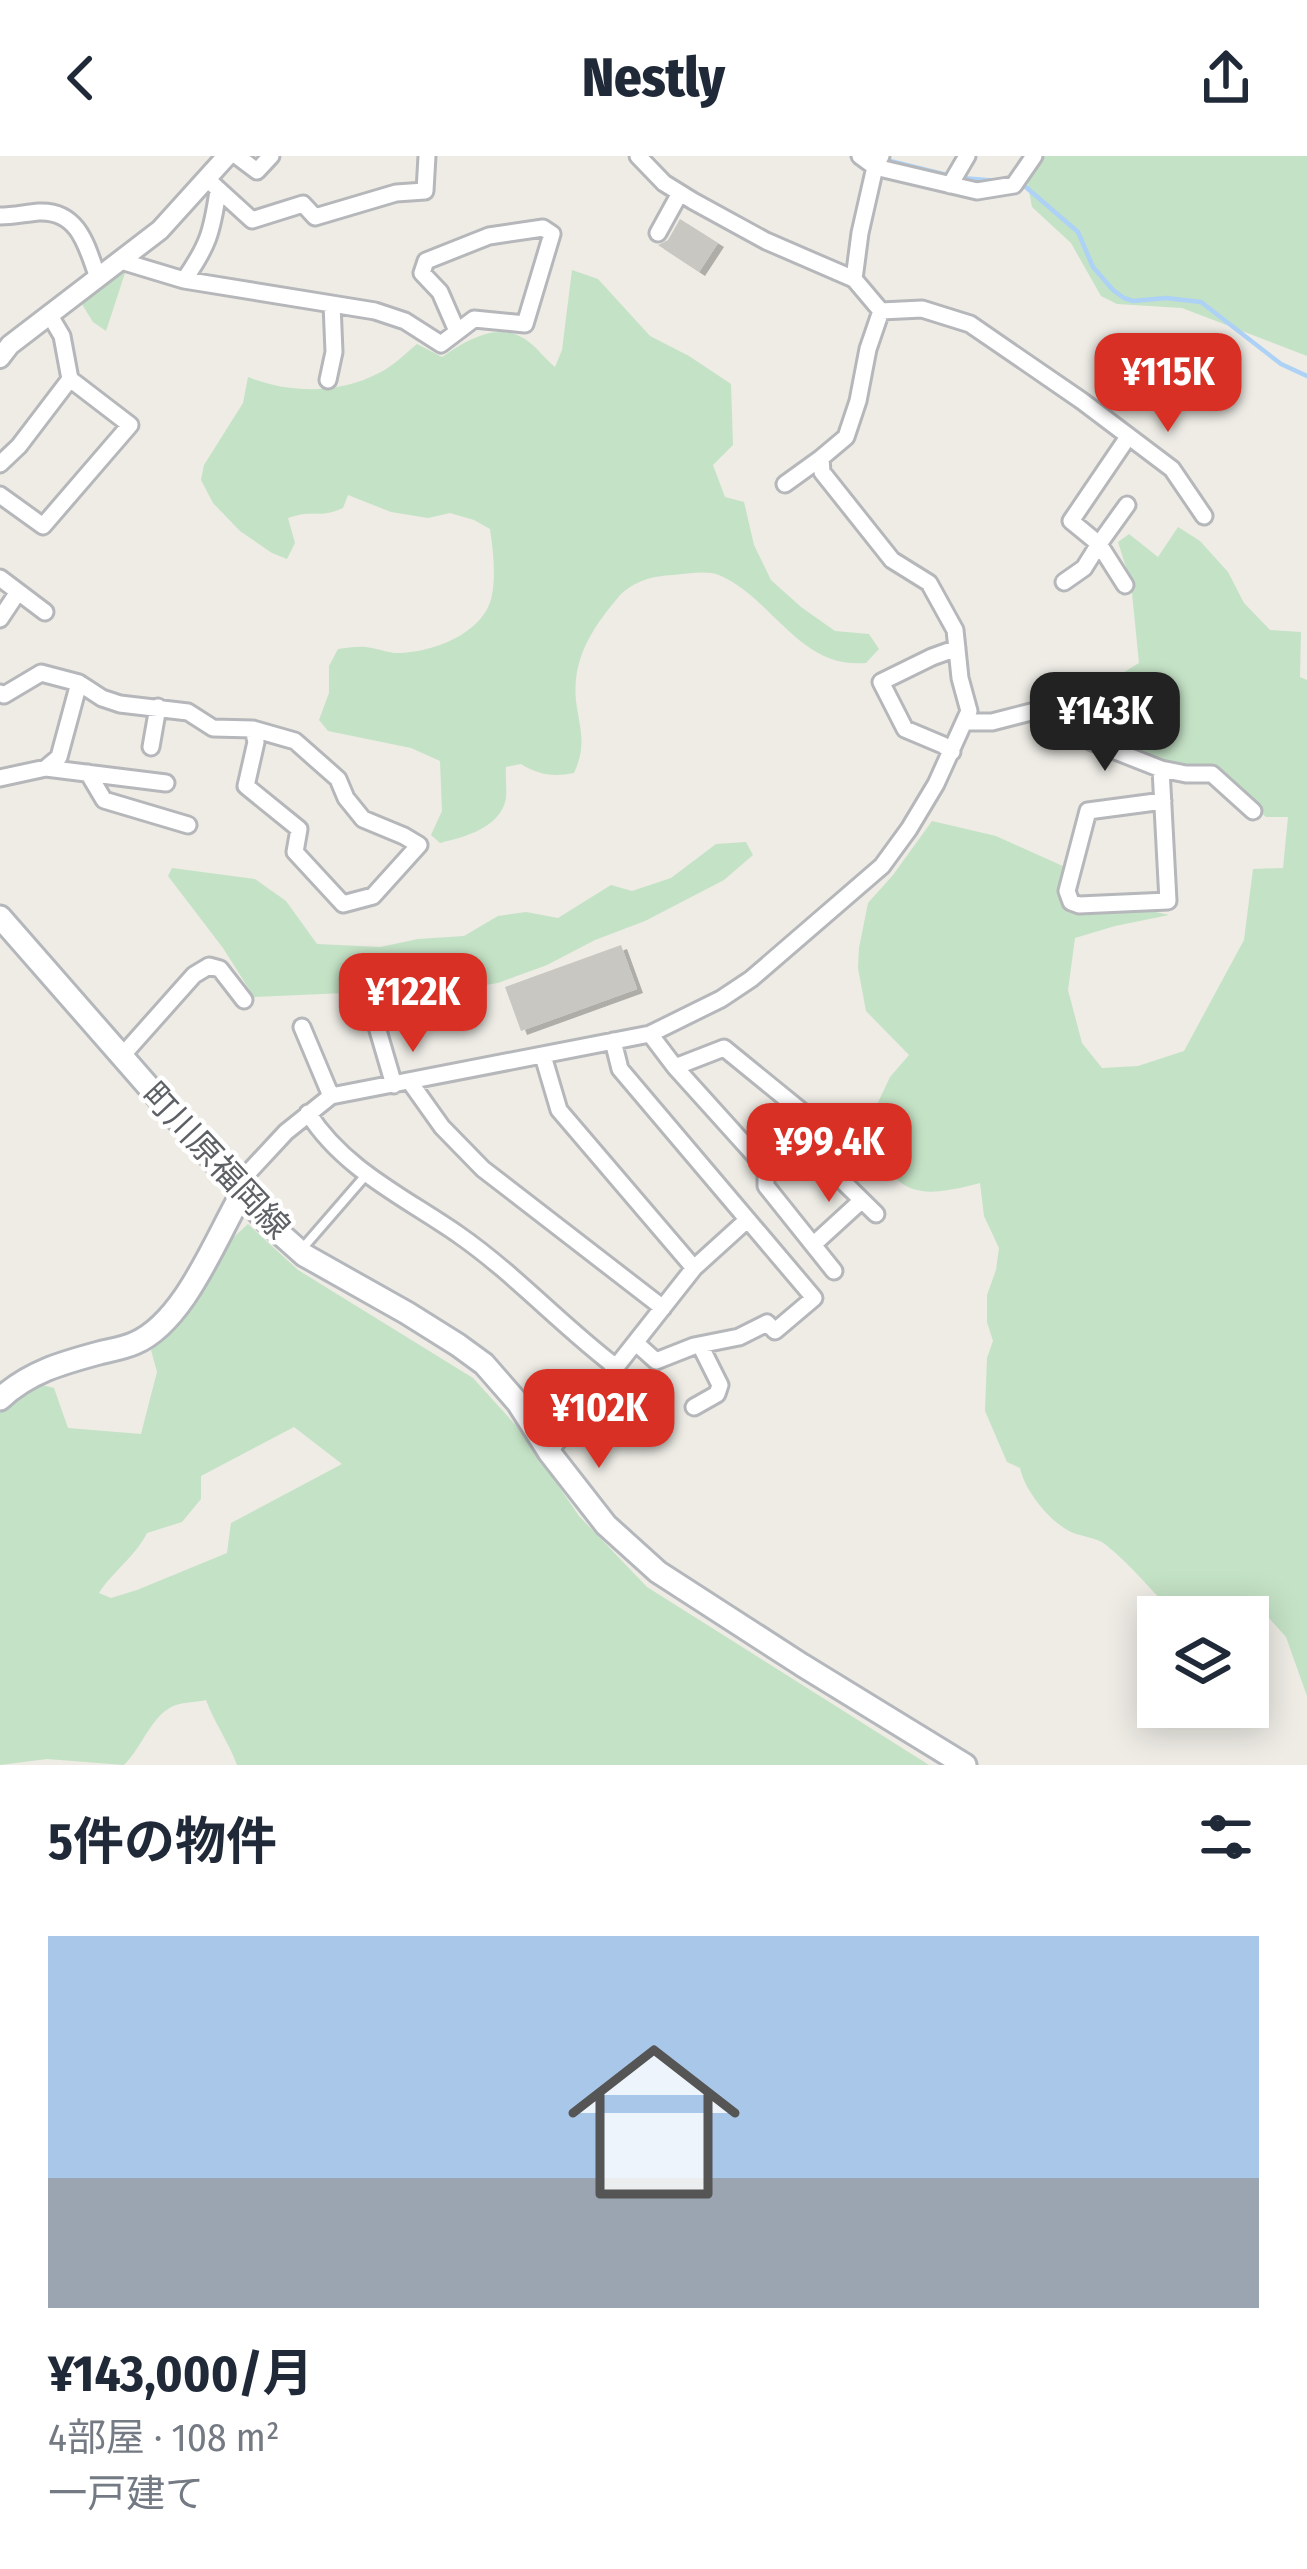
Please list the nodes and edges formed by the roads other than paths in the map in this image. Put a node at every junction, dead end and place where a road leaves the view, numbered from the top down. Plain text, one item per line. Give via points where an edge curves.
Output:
1 (227, 156) edge
2 (237, 156) edge
3 (272, 156) edge
4 (427, 156) edge
5 (638, 156) edge
6 (860, 156) edge
7 (967, 156) edge
8 (1034, 156) edge
9 (878, 161) edge
10 (950, 184) junction
11 (213, 185) junction
12 (680, 194) junction
13 (0, 216) edge
14 (658, 233) dead end
15 (121, 261) junction
16 (98, 278) junction
17 (854, 279) junction
18 (184, 280) junction
19 (332, 304) junction
20 (881, 311) junction
21 (49, 314) junction
22 (457, 332) dead end
23 (0, 358) edge
24 (70, 379) junction
25 (328, 380) dead end
26 (1128, 437) junction
27 (821, 458) junction
28 (0, 464) edge
29 (785, 484) dead end
30 (0, 495) edge
31 (1127, 505) dead end
32 (1204, 516) dead end
33 (1099, 544) junction
34 (0, 578) edge
35 (1064, 582) dead end
36 (1125, 585) dead end
37 (18, 592) junction
38 (45, 612) dead end
39 (0, 619) edge
40 (957, 648) junction
41 (79, 683) junction
42 (0, 693) edge
43 (158, 707) junction
44 (965, 722) junction
45 (253, 728) junction
46 (151, 747) dead end
47 (952, 752) junction
48 (46, 768) junction
49 (1161, 769) junction
50 (88, 773) junction
51 (0, 778) edge
52 (166, 783) dead end
53 (1163, 801) junction
54 (1253, 812) dead end
55 (188, 826) dead end
56 (0, 917) edge
57 (244, 1000) dead end
58 (302, 1027) dead end
59 (377, 1027) dead end
60 (650, 1034) junction
61 (613, 1041) junction
62 (543, 1056) junction
63 (121, 1057) junction
64 (675, 1067) junction
65 (402, 1083) junction
66 (332, 1096) junction
67 (308, 1113) junction
68 (818, 1157) junction
69 (766, 1168) junction
70 (367, 1174) junction
71 (241, 1195) junction
72 (861, 1201) junction
73 (876, 1214) dead end
74 (747, 1220) junction
75 (814, 1244) junction
76 (300, 1251) junction
77 (694, 1268) junction
78 (834, 1271) dead end
79 (663, 1308) junction
80 (636, 1343) junction
81 (700, 1345) junction
82 (616, 1367) junction
83 (0, 1399) edge
84 (694, 1407) dead end
85 (548, 1452) junction
86 (965, 1765) edge

1 - 11 street
2 - 3 street via 257,171
4 - 11 street via 425,191 315,217 303,205 252,220
5 - 12 street
6 - 9 street
7 - 10 street
8 - 10 street via 1014,185 977,191
9 - 10 street
9 - 17 street
11 - 15 street
11 - 18 street via 213,229
12 - 14 street
12 - 17 street
13 - 16 street via 64,214
15 - 16 street
15 - 18 street
16 - 21 street
17 - 20 street
18 - 19 street
19 - 22 street via 406,321 441,344 474,319 525,324 552,234 543,228 489,236 426,261 422,272 440,292
19 - 25 street
20 - 26 street via 922,309 970,324
20 - 27 street via 846,437
21 - 23 street
21 - 24 street
24 - 28 street
24 - 30 street via 130,425 43,526
26 - 32 street via 1172,470
26 - 33 street via 1071,521
27 - 29 street
27 - 40 street via 822,472 892,560 929,583
31 - 33 street
33 - 35 street
33 - 36 street
34 - 37 street
37 - 38 street
37 - 39 street
40 - 44 street
40 - 47 street via 881,682 905,729
41 - 42 street via 41,673
41 - 43 street via 120,704
41 - 48 street via 59,757
43 - 45 street via 188,712 213,728
43 - 46 street
44 - 47 street
44 - 49 street via 1035,711
45 - 45 street via 295,741 338,779 362,820 419,845 373,896 343,904 295,852 299,829 246,786
47 - 60 street via 882,866 751,979
48 - 50 street
48 - 51 street
49 - 53 street
49 - 54 street via 1212,774
50 - 52 street
50 - 55 street via 104,800
53 - 53 street via 1168,901 1071,902 1066,891 1088,811
56 - 63 main road, 町川原福岡線
57 - 63 street via 209,966
58 - 66 street
59 - 65 street
60 - 61 street
60 - 64 street
61 - 62 street
61 - 74 street via 620,1069
62 - 65 street
62 - 77 street via 559,1110
63 - 71 main road, 町川原福岡線
64 - 68 street via 724,1048 832,1136
64 - 69 street
65 - 66 street
65 - 79 street via 483,1169
66 - 67 street
67 - 70 street
67 - 71 street via 246,1175
68 - 69 street
68 - 72 street
69 - 75 street via 766,1186
70 - 76 lane
70 - 82 street via 460,1236
71 - 76 main road, 町川原福岡線
71 - 83 main road via 159,1327 136,1343 50,1367
72 - 73 street
72 - 75 street
74 - 77 street
74 - 81 street via 814,1298 776,1330 767,1323
75 - 78 street
76 - 85 main road, 町川原福岡線 via 484,1364
77 - 79 street
79 - 80 street
80 - 81 street via 656,1361
80 - 82 street
81 - 84 street via 720,1385
82 - 85 street
85 - 86 main road, 町川原福岡線 via 606,1525 658,1572

